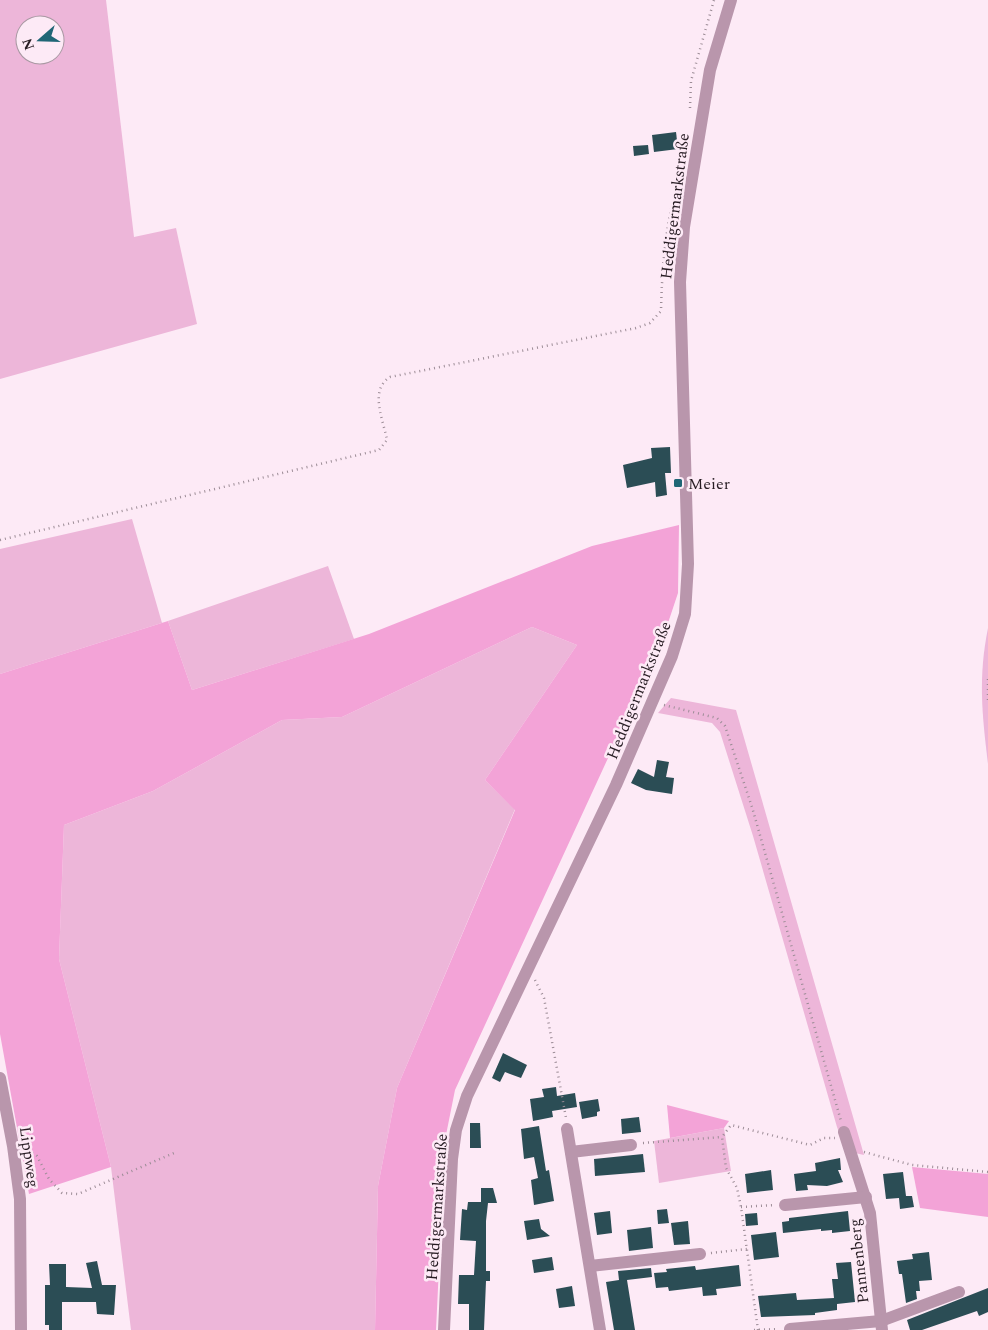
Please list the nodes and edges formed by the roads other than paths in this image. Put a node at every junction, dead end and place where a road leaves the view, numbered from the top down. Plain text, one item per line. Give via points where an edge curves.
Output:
1 (731, 0) edge
2 (0, 1078) edge
3 (568, 1129) road end
4 (847, 1140) road end
5 (631, 1144) road end
6 (572, 1152) junction
7 (866, 1197) junction
8 (785, 1205) road end
9 (700, 1254) road end
10 (590, 1266) junction
11 (960, 1292) dead end
12 (881, 1325) edge
13 (790, 1328) road end
14 (21, 1330) edge
15 (444, 1330) edge
16 (600, 1330) edge

1 - 15 street, Heddigermarkstraße via 710,70 684,227 680,282 688,564 685,614 653,703 467,1096 456,1130 452,1158
2 - 14 street, Lippweg via 20,1200
3 - 6 street
4 - 7 street, Pannenberg
5 - 6 street
6 - 10 street
7 - 8 street, Pannenberg
7 - 12 street, Pannenberg
9 - 10 street
10 - 16 street
11 - 12 street
12 - 13 street, Pannenberg

